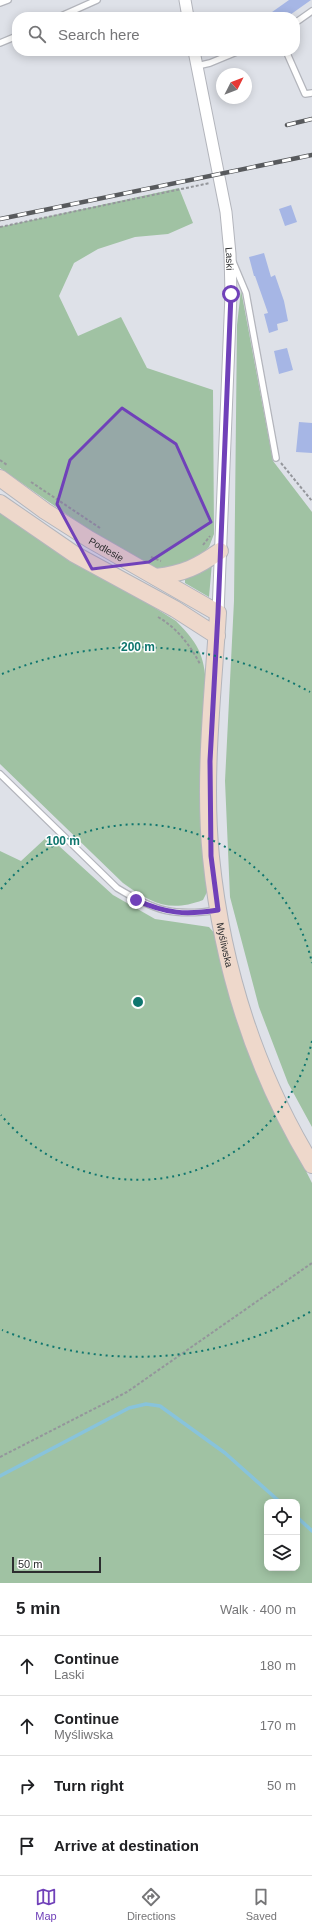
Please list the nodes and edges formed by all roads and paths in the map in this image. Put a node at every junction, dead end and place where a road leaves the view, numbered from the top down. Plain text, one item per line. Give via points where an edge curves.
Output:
1 (8, 0) edge
2 (97, 0) edge
3 (184, 0) edge
4 (0, 3) edge
5 (312, 10) edge
6 (70, 12) edge
7 (187, 12) edge
8 (300, 19) edge
9 (12, 38) edge
10 (0, 43) edge
11 (195, 56) edge
12 (228, 56) edge
13 (288, 56) edge
14 (197, 66) junction
15 (312, 92) edge
16 (219, 181) junction
17 (0, 227) edge
18 (230, 254) junction
19 (276, 458) joint
20 (0, 460) edge
21 (6, 473) edge
22 (30, 482) dead end
23 (312, 501) edge
24 (0, 503) edge
25 (221, 520) junction
26 (103, 530) dead end
27 (198, 549) dead end
28 (220, 550) junction
29 (148, 556) dead end
30 (163, 561) dead end
31 (156, 577) junction
32 (183, 592) junction
33 (175, 609) junction
34 (218, 613) junction
35 (157, 616) dead end
36 (217, 636) junction
37 (202, 667) dead end
38 (0, 774) edge
39 (218, 910) junction
40 (312, 1165) edge
41 (312, 1263) edge
42 (0, 1457) edge

1 - 4 lane
2 - 6 lane
3 - 7 street
5 - 8 lane
9 - 10 lane
11 - 14 street, Laski
12 - 14 lane
13 - 15 lane via 305,94
14 - 16 street, Laski
16 - 17 path
16 - 18 street, Laski via 226,212
18 - 19 lane via 246,294
18 - 25 street, Laski via 231,294
19 - 23 path
20 - 21 path
21 - 31 street, Podlesie via 45,511
22 - 26 path
24 - 33 street, Podlesie via 74,554
25 - 27 path
25 - 28 street, Laski
28 - 31 street via 182,573
28 - 34 street, Laski
29 - 30 path
31 - 32 street, Podlesie
32 - 33 street via 185,601
32 - 34 street, Podlesie
33 - 36 street, Podlesie
34 - 36 street, Myśliwska
35 - 37 path via 182,636
36 - 39 street, Myśliwska via 209,799 211,856
38 - 39 lane via 117,888 136,900 177,914
39 - 40 street, Myśliwska via 232,977 251,1039 286,1119
41 - 42 path via 127,1392

